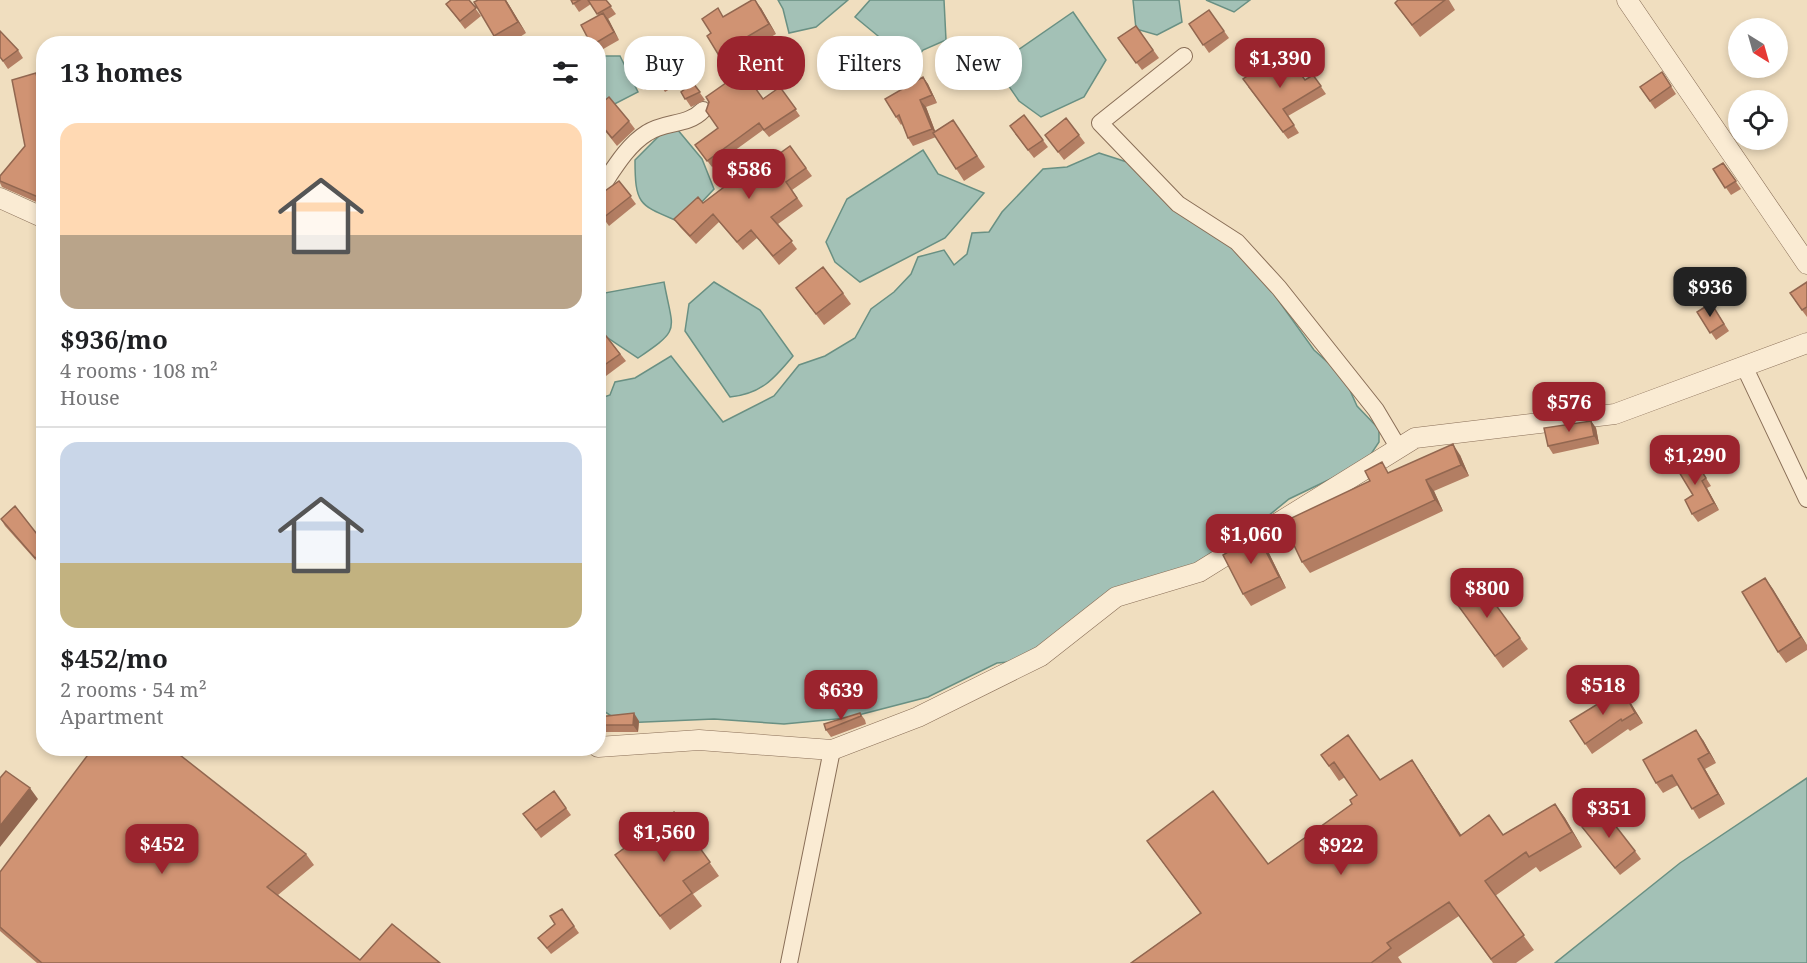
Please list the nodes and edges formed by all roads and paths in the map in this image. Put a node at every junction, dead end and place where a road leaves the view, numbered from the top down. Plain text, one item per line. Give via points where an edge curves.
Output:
1 (1627, 0) edge
2 (1184, 56) dead end
3 (703, 110) dead end
4 (606, 181) edge
5 (0, 198) edge
6 (36, 214) edge
7 (1807, 264) edge
8 (1807, 343) edge
9 (1744, 366) junction
10 (1398, 447) junction
11 (1807, 499) edge
12 (606, 746) edge
13 (832, 750) junction
14 (789, 963) edge

1 - 7 street
2 - 10 street via 1100,123 1178,204 1237,242 1279,288 1376,410
3 - 4 street via 694,119 648,132 631,146
5 - 6 street
8 - 9 street
9 - 10 street via 1615,414 1415,438
9 - 11 street
10 - 13 street via 1199,572 1116,597 1041,656 918,717
12 - 13 street via 699,740
13 - 14 street

